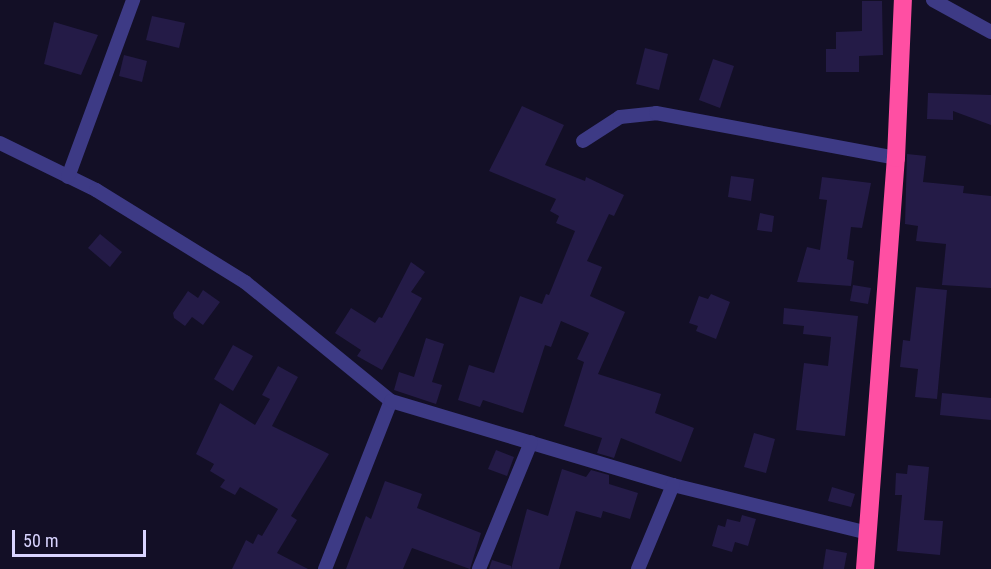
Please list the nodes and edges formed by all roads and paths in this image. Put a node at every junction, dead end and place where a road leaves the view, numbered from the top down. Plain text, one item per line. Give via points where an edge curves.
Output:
1 (133, 0) edge
2 (903, 0) edge
3 (933, 0) edge
4 (991, 32) edge
5 (583, 141) dead end
6 (0, 143) edge
7 (896, 158) junction
8 (68, 177) junction
9 (391, 401) junction
10 (531, 442) junction
11 (673, 484) junction
12 (868, 533) junction
13 (325, 569) edge
14 (479, 569) edge
15 (638, 569) edge
16 (865, 569) edge

1 - 8 street
2 - 7 highway
3 - 4 street
5 - 7 street via 620,117 656,113
6 - 8 street
7 - 12 highway
8 - 9 street via 245,282
9 - 10 street
9 - 13 street
10 - 11 street
10 - 14 street
11 - 12 street
11 - 15 street
12 - 16 highway

